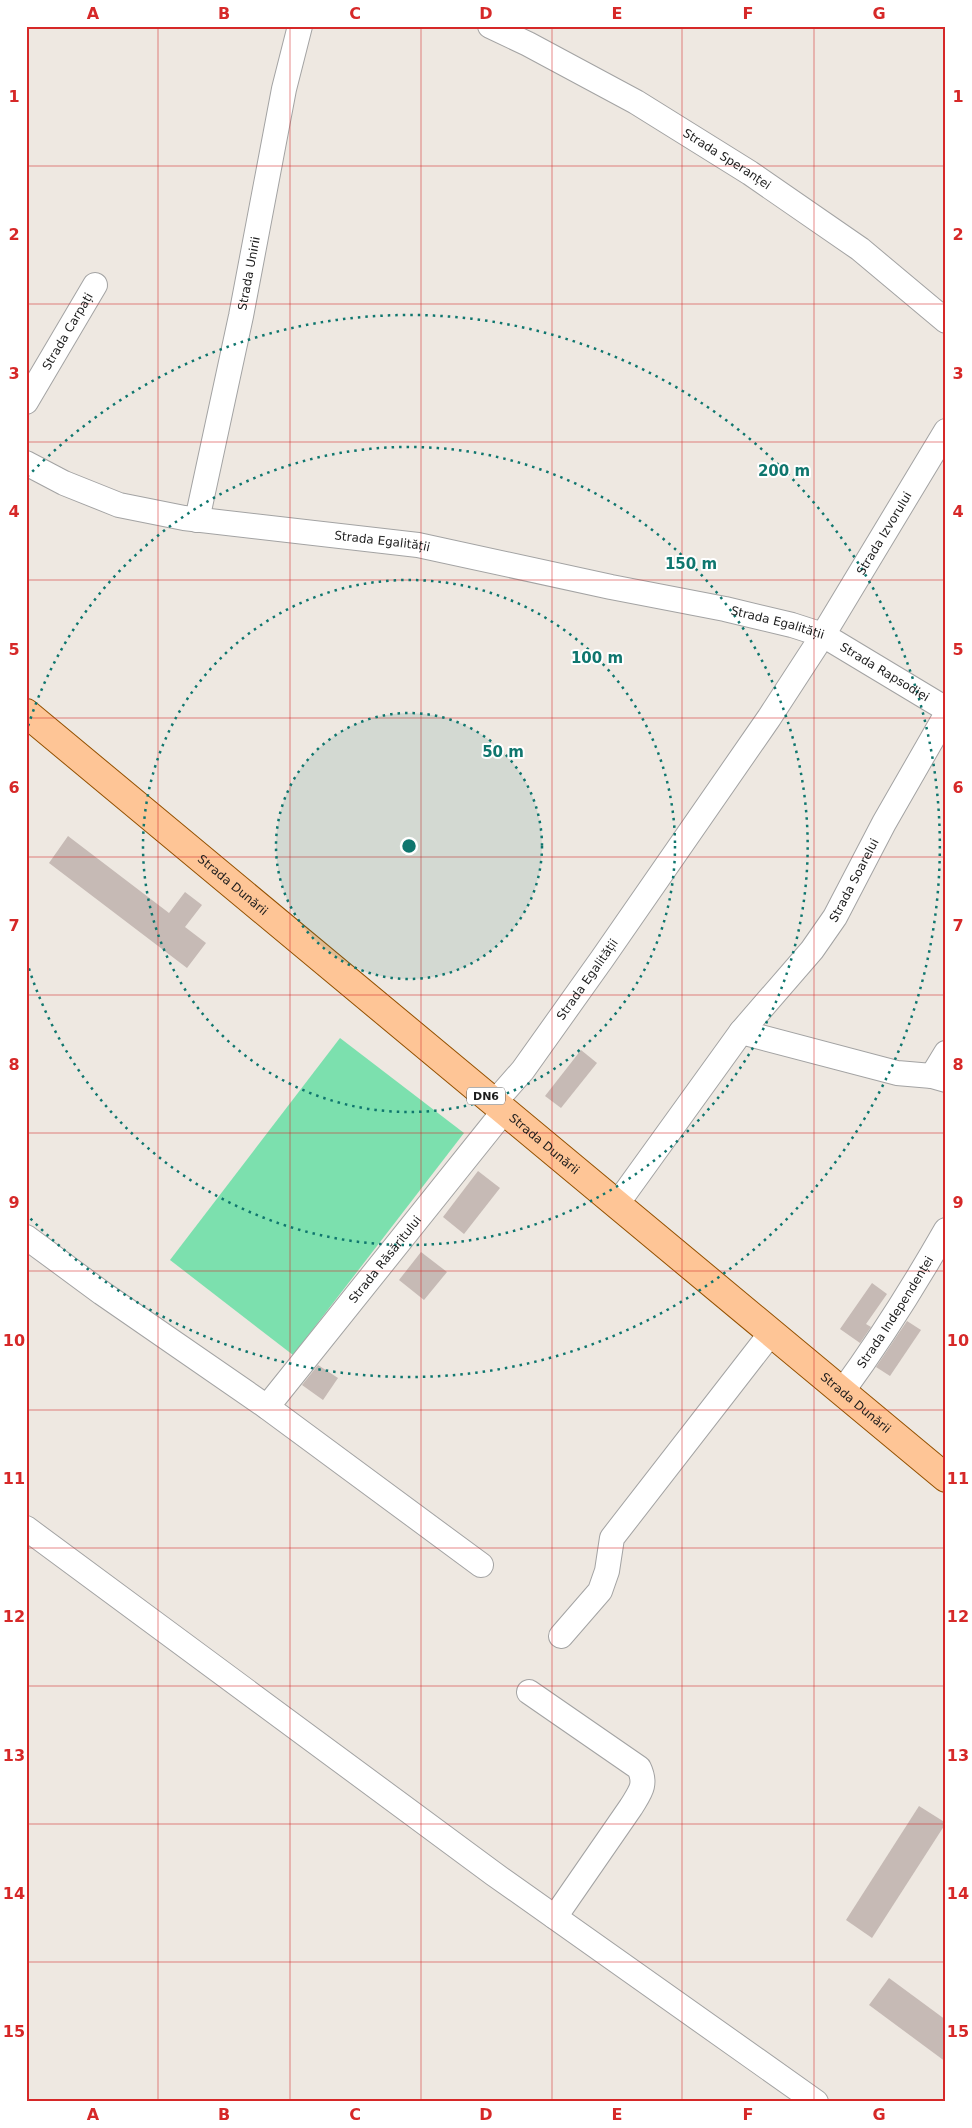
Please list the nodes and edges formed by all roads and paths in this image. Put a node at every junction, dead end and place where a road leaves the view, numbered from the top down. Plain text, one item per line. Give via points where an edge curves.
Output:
1 (300, 26) edge
2 (490, 26) edge
3 (95, 285) dead end
4 (946, 322) edge
5 (26, 402) edge
6 (946, 431) edge
7 (26, 463) edge
8 (197, 520) junction
9 (823, 635) junction
10 (946, 709) edge
11 (26, 712) edge
12 (946, 715) edge
13 (741, 1032) junction
14 (946, 1053) edge
15 (939, 1078) edge
16 (499, 1107) junction
17 (617, 1204) junction
18 (946, 1230) edge
19 (26, 1237) edge
20 (771, 1333) junction
21 (842, 1392) junction
22 (267, 1407) junction
23 (946, 1478) edge
24 (26, 1528) edge
25 (481, 1564) dead end
26 (561, 1636) dead end
27 (529, 1692) dead end
28 (555, 1917) junction
29 (816, 2102) edge

1 - 8 street, Strada Unirii via 284,89 241,316
2 - 4 street, Strada Speranței via 596,80 750,172 860,249
3 - 5 street, Strada Carpați
6 - 9 street, Strada Izvorului
7 - 8 street, Strada Egalității via 64,484 118,505
8 - 9 street, Strada Egalității via 418,544 725,609
9 - 10 street, Strada Rapsodiei
9 - 16 street, Strada Egalității
11 - 16 main road, Strada Dunării / DN6
12 - 13 street, Strada Soarelui via 835,917 812,950
13 - 15 street via 897,1073
13 - 17 street, Strada Soarelui
14 - 15 street
16 - 17 main road, Strada Dunării / DN6
16 - 22 street, Strada Răsăritului
17 - 20 main road, Strada Dunării / DN6
18 - 21 street, Strada Independenței via 907,1297
19 - 22 street
20 - 21 main road, Strada Dunării / DN6
20 - 26 street via 612,1538 600,1591
21 - 23 main road, Strada Dunării / DN6
22 - 25 street
24 - 28 street
27 - 28 street via 639,1768 644,1778 631,1807
28 - 29 street

